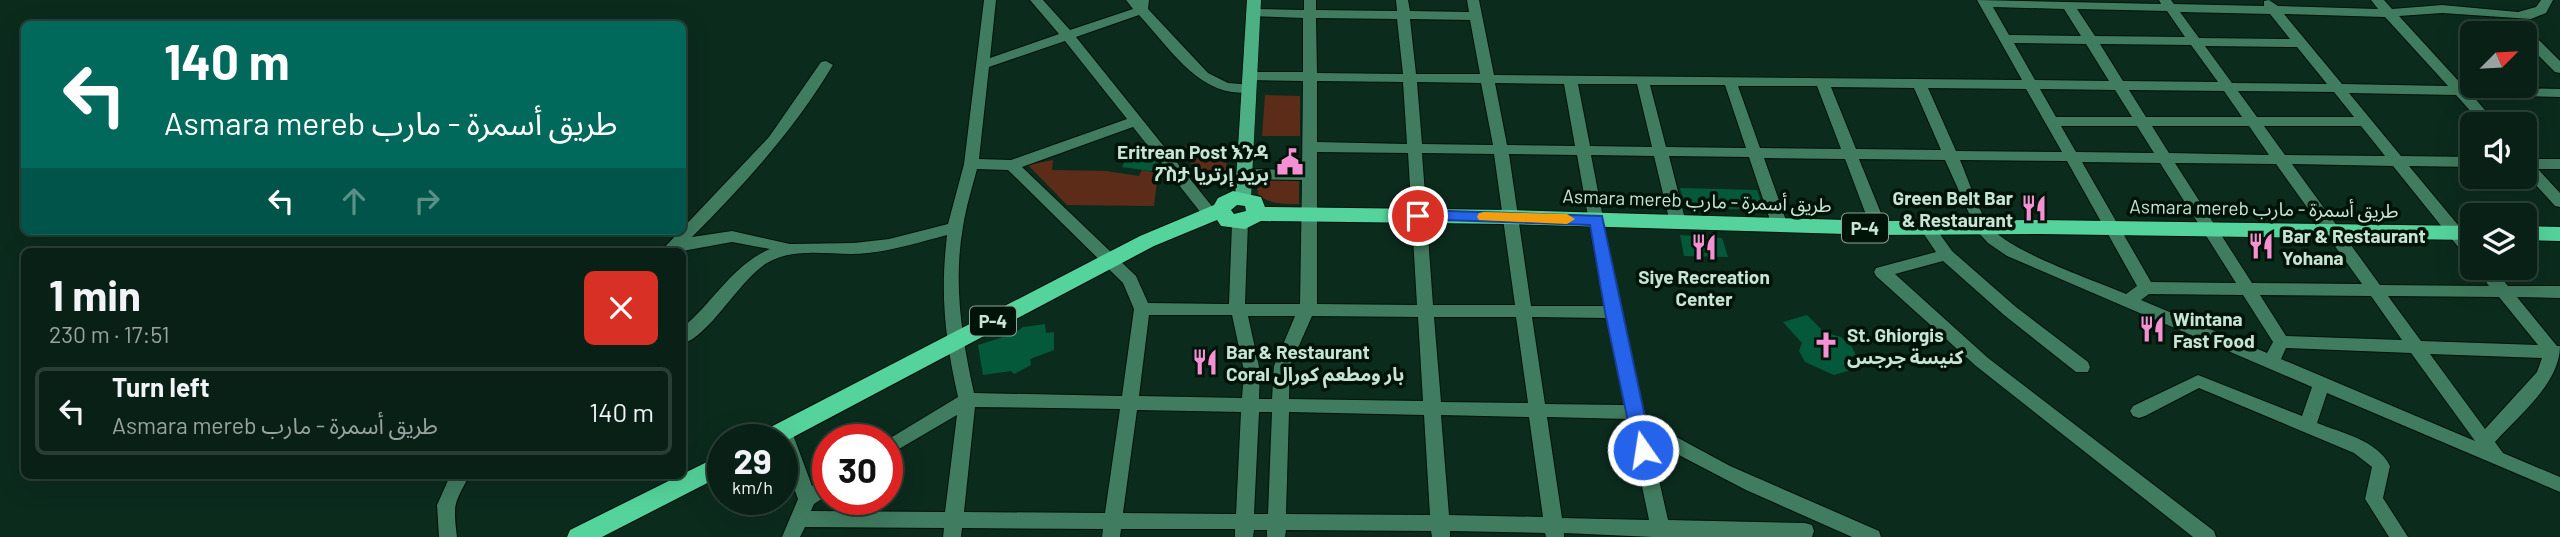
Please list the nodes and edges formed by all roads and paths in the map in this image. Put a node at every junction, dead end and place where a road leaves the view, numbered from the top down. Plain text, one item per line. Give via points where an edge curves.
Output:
1 (990, 0) edge
2 (1036, 0) edge
3 (1473, 0) edge
4 (2377, 0) edge
5 (2547, 0) edge
6 (1984, 2) edge
7 (1139, 3) edge
8 (2067, 3) edge
9 (2167, 3) edge
10 (2442, 4) edge
11 (2269, 5) edge
12 (1254, 7) edge
13 (1310, 7) edge
14 (1403, 8) edge
15 (2389, 13) junction
16 (1474, 16) junction
17 (2507, 16) junction
18 (2512, 21) edge
19 (1068, 36) junction
20 (2004, 39) junction
21 (2091, 42) junction
22 (2196, 43) junction
23 (2301, 43) junction
24 (2538, 47) edge
25 (826, 65) dead end
26 (982, 65) junction
27 (2560, 69) edge
28 (1311, 76) junction
29 (1410, 77) junction
30 (1487, 77) junction
31 (1570, 78) junction
32 (1642, 79) junction
33 (1730, 81) junction
34 (1249, 82) junction
35 (1822, 82) junction
36 (1919, 83) junction
37 (2029, 85) junction
38 (2118, 85) junction
39 (2226, 86) junction
40 (2337, 88) junction
41 (2459, 90) junction
42 (2560, 93) edge
43 (2479, 112) edge
44 (1137, 120) junction
45 (2141, 120) junction
46 (2050, 121) junction
47 (2252, 121) junction
48 (2366, 122) junction
49 (1310, 148) junction
50 (1415, 149) junction
51 (1501, 151) junction
52 (1582, 152) junction
53 (1754, 153) junction
54 (1659, 154) junction
55 (1850, 154) junction
56 (1952, 156) junction
57 (2071, 158) junction
58 (2167, 159) junction
59 (2279, 159) junction
60 (2397, 159) junction
61 (2460, 161) edge
62 (971, 164) junction
63 (2537, 164) edge
64 (2560, 164) edge
65 (1012, 165) junction
66 (1244, 174) junction
67 (1310, 175) junction
68 (2537, 177) edge
69 (1243, 198) junction
70 (2560, 202) edge
71 (1215, 212) junction
72 (1310, 216) junction
73 (1418, 216) junction
74 (1509, 217) junction
75 (1248, 219) junction
76 (1597, 220) junction
77 (1678, 223) junction
78 (1780, 226) junction
79 (1927, 227) junction
80 (1982, 227) junction
81 (955, 228) junction
82 (1879, 228) junction
83 (2112, 229) junction
84 (2211, 229) junction
85 (2460, 229) edge
86 (2334, 231) junction
87 (2460, 233) edge
88 (2537, 233) edge
89 (2560, 234) edge
90 (686, 235) edge
91 (686, 235) edge
92 (672, 248) edge
93 (677, 248) edge
94 (789, 249) junction
95 (1946, 255) junction
96 (1109, 261) junction
97 (2494, 280) edge
98 (2146, 288) junction
99 (2249, 288) junction
100 (2377, 290) junction
101 (2504, 292) junction
102 (2560, 292) edge
103 (2129, 300) junction
104 (1142, 309) junction
105 (1238, 309) junction
106 (1306, 310) junction
107 (1426, 310) junction
108 (1523, 311) junction
109 (1613, 312) junction
110 (686, 335) edge
111 (954, 341) junction
112 (2281, 342) junction
113 (2418, 347) junction
114 (2556, 352) edge
115 (2272, 361) junction
116 (2082, 367) dead end
117 (2322, 382) junction
118 (967, 400) junction
119 (1130, 405) junction
120 (1251, 406) junction
121 (1281, 407) junction
122 (1433, 409) junction
123 (1537, 410) junction
124 (2139, 411) dead end
125 (1636, 418) junction
126 (797, 424) edge
127 (2307, 426) junction
128 (903, 439) edge
129 (2485, 441) junction
130 (2496, 457) junction
131 (707, 472) edge
132 (457, 479) edge
133 (798, 480) edge
134 (2560, 485) edge
135 (812, 496) edge
136 (807, 499) junction
137 (1797, 505) junction
138 (800, 519) junction
139 (953, 528) edge
140 (1113, 528) edge
141 (1244, 529) edge
142 (1277, 529) edge
143 (1440, 530) edge
144 (1555, 532) edge
145 (1662, 533) edge
146 (1805, 534) edge
147 (448, 537) edge
148 (579, 537) edge
149 (791, 537) edge
150 (1872, 537) edge
151 (2207, 537) edge
152 (2399, 537) edge

1 - 26 street
2 - 19 street
3 - 16 street
4 - 15 street
5 - 17 street via 2530,15
6 - 8 street
6 - 20 street
7 - 19 street
7 - 34 street via 1203,76 1233,89
8 - 9 street
8 - 21 street
9 - 11 street
9 - 22 street
10 - 15 street
10 - 17 street
11 - 15 street
11 - 23 street
12 - 13 street
12 - 34 main road
13 - 14 street
13 - 28 street
14 - 16 street
14 - 29 street
15 - 41 street
16 - 30 street
17 - 18 street
19 - 26 street
19 - 44 street
20 - 21 street
20 - 37 street
21 - 22 street
21 - 38 street
22 - 23 street
22 - 39 street
23 - 40 street
24 - 27 street
25 - 90 street via 808,97
26 - 62 street
28 - 29 street
28 - 34 street
28 - 49 street
29 - 30 street
29 - 50 street
30 - 31 street
30 - 51 street
31 - 32 street
31 - 52 street
32 - 33 street
32 - 54 street
33 - 35 street
33 - 53 street
34 - 66 main road
35 - 36 street
35 - 55 street
36 - 37 street
36 - 56 street
37 - 38 street
37 - 46 street
38 - 39 street
38 - 45 street
39 - 40 street
39 - 47 street
40 - 41 street
40 - 48 street
41 - 42 street
41 - 43 street
44 - 65 street
44 - 71 street
45 - 46 street
45 - 47 street
45 - 58 street
46 - 57 street
47 - 48 street
47 - 59 street
48 - 60 street
49 - 50 street
49 - 67 street
50 - 51 street
50 - 73 street
51 - 52 street
51 - 74 street
52 - 54 street
52 - 76 street
53 - 54 street
53 - 55 street
53 - 78 street
54 - 77 street
55 - 56 street
55 - 82 street
56 - 57 street
56 - 80 street
57 - 58 street
57 - 83 street
58 - 59 street
58 - 84 street
59 - 60 street
59 - 86 street
60 - 61 street
60 - 85 street
62 - 65 street
62 - 81 street
63 - 64 street
65 - 96 street
66 - 67 street
66 - 69 main road
67 - 72 street
68 - 70 street
69 - 71 highway, P-4 via 1228,200
69 - 75 highway via 1254,202 1258,210
71 - 75 highway via 1228,220
71 - 96 highway, P-4
72 - 73 highway, Asmara mereb طريق أسمرة - مارب / P-4
72 - 75 highway, Asmara mereb طريق أسمرة - مارب / P-4
72 - 106 street
73 - 74 highway, Asmara mereb طريق أسمرة - مارب / P-4
73 - 107 street
74 - 76 highway, Asmara mereb طريق أسمرة - مارب / P-4
74 - 108 street
75 - 105 street
76 - 77 highway, Asmara mereb طريق أسمرة - مارب / P-4
76 - 109 street
77 - 78 highway, Asmara mereb طريق أسمرة - مارب / P-4
78 - 82 highway, Asmara mereb طريق أسمرة - مارب / P-4
79 - 80 highway, Asmara mereb طريق أسمرة - مارب / P-4
79 - 82 highway, Asmara mereb طريق أسمرة - مارب / P-4
79 - 95 street
80 - 83 highway, Asmara mereb طريق أسمرة - مارب / P-4
80 - 103 street via 2013,251
81 - 94 street via 868,248
81 - 111 street via 950,279
83 - 84 highway, Asmara mereb طريق أسمرة - مارب / P-4
83 - 98 street
84 - 86 highway, Asmara mereb طريق أسمرة - مارب / P-4
84 - 99 street
86 - 87 highway, Asmara mereb طريق أسمرة - مارب / P-4
86 - 100 street
88 - 89 highway
91 - 92 street
93 - 94 street via 726,234
94 - 110 street via 762,258
95 - 116 street
95 - 151 street via 1882,272 1982,362
96 - 104 street via 1130,280
96 - 111 highway, P-4
97 - 101 street
98 - 99 street
98 - 103 street
99 - 100 street
99 - 112 street
100 - 101 street
100 - 113 street
101 - 102 street
101 - 114 street
103 - 115 street
104 - 105 street
104 - 119 street
105 - 106 street
105 - 120 street via 1252,371
106 - 107 street
106 - 121 street via 1282,366
107 - 108 street
107 - 122 street
108 - 109 street
108 - 123 street
109 - 125 street
111 - 118 street
111 - 126 highway, P-4
112 - 113 street
112 - 115 street
113 - 114 street
113 - 129 street
114 - 129 street via 2545,375
115 - 117 street
117 - 127 street
117 - 130 street
118 - 119 street
118 - 128 street
118 - 139 street
119 - 120 street
119 - 140 street
120 - 121 street
120 - 141 street
121 - 122 street
121 - 142 street
122 - 123 street
122 - 143 street
123 - 125 street
123 - 144 street
124 - 127 street via 2198,381
125 - 137 street via 1685,453
125 - 145 street
127 - 152 street via 2374,457 2381,466 2374,499
129 - 130 street
130 - 134 street
131 - 148 highway
132 - 147 street via 447,491 444,505
133 - 136 street
135 - 136 street
136 - 138 street
137 - 146 street
137 - 150 street
138 - 139 street
138 - 149 street
139 - 140 street
140 - 141 street
141 - 142 street
142 - 143 street
143 - 144 street
144 - 145 street
145 - 146 street

